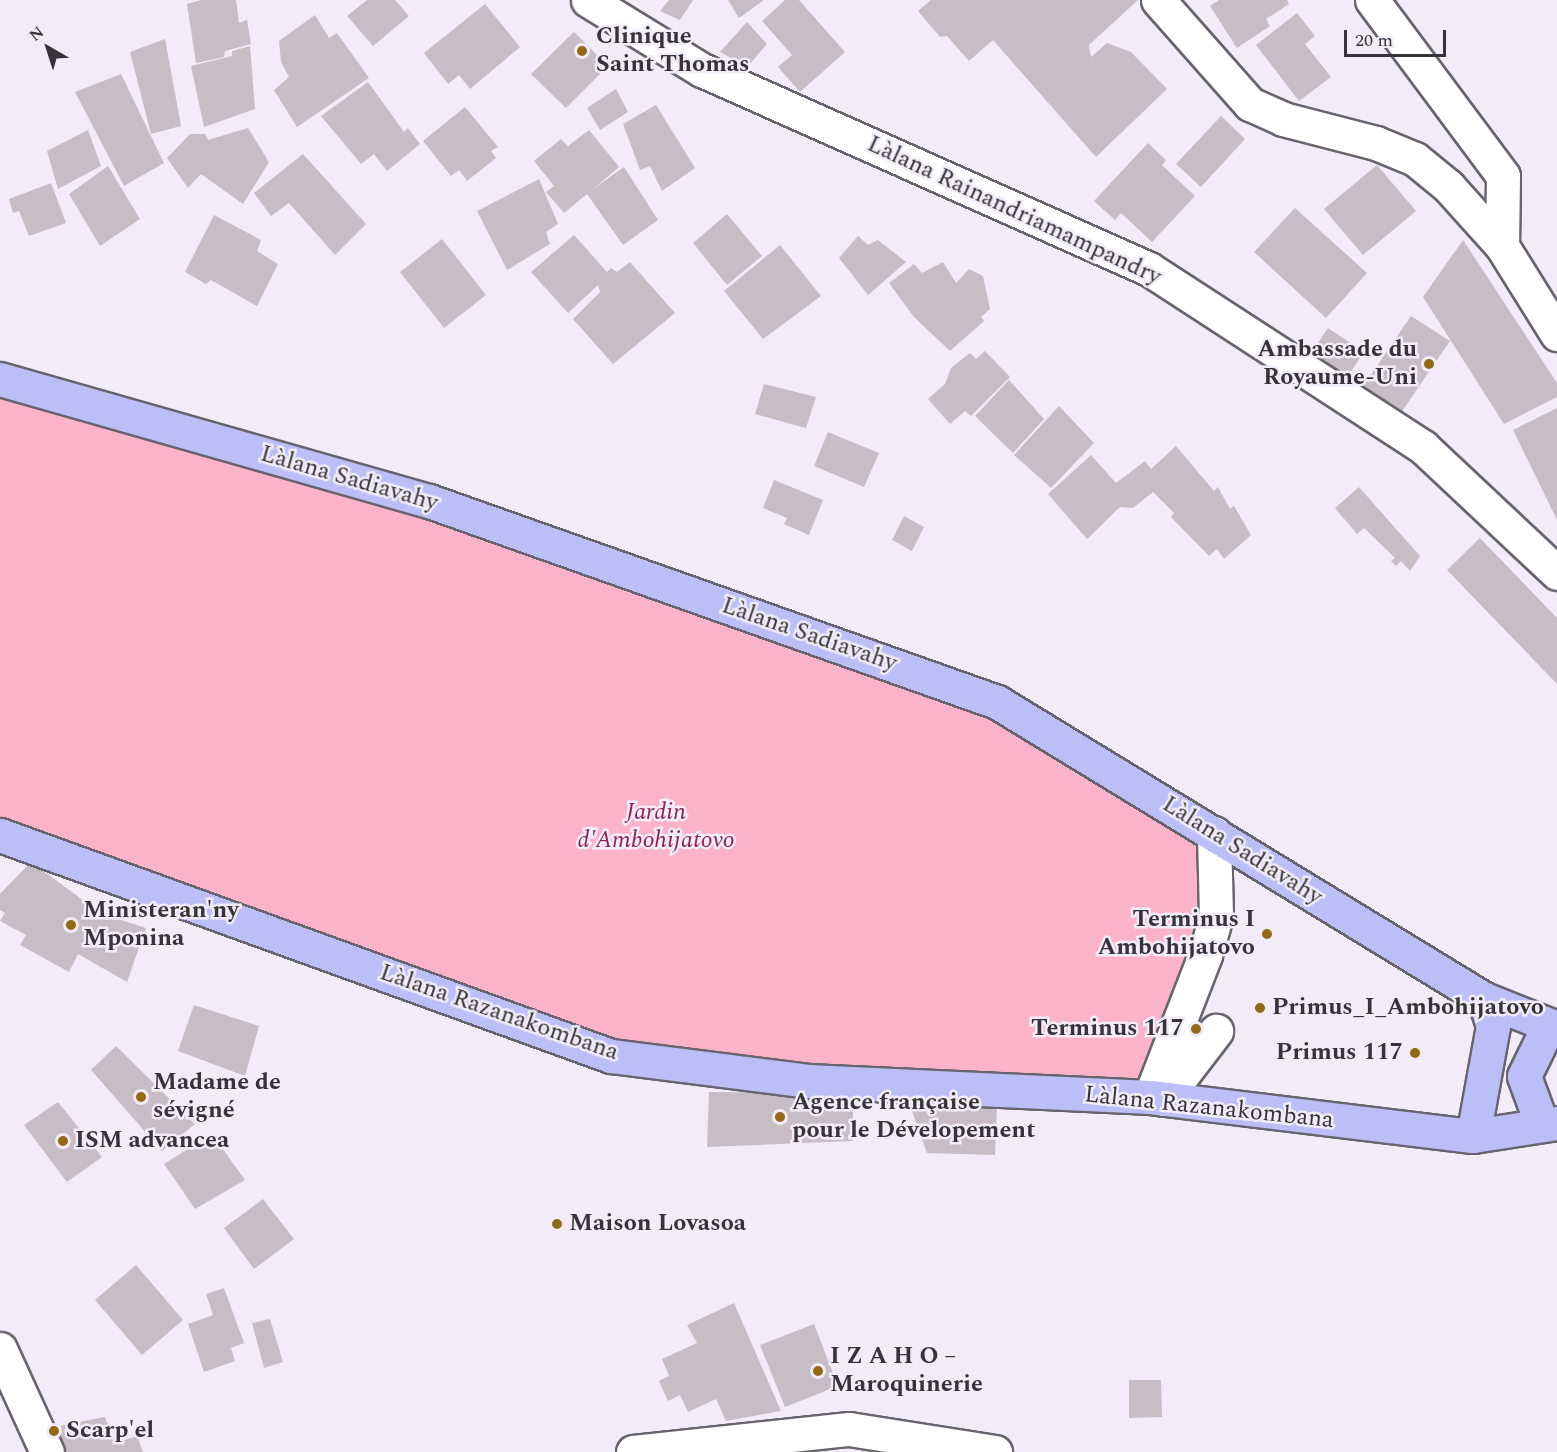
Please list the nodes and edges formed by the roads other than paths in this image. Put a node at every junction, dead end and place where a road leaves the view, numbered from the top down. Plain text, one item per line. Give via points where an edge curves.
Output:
1 (588, 0) edge
2 (1158, 0) edge
3 (1372, 0) edge
4 (1502, 246) junction
5 (1557, 334) edge
6 (0, 379) edge
7 (1557, 573) edge
8 (1214, 834) junction
9 (0, 835) edge
10 (1484, 999) junction
11 (1552, 1027) edge
12 (1216, 1031) dead end
13 (1157, 1098) junction
14 (1549, 1124) edge
15 (1473, 1136) junction
16 (0, 1349) edge
17 (47, 1452) edge
18 (633, 1452) edge
19 (994, 1452) edge

1 - 7 street, Làlana Rainandriamampandry via 702,70 1149,269 1423,447
2 - 4 street via 1250,104 1283,119 1376,143 1415,159 1448,186
3 - 4 street via 1503,176
4 - 5 street
6 - 8 main road, Làlana Sadiavahy via 429,501 997,702
8 - 10 main road, Làlana Sadiavahy via 1250,866
8 - 13 street via 1216,916
9 - 13 main road, Làlana Razanakombana via 611,1056 809,1081
10 - 11 main road, Làlana Sadiavahy
10 - 15 main road via 1493,1026
11 - 14 main road via 1524,1076
12 - 13 street
13 - 15 main road, Làlana Razanakombana
14 - 15 main road, Làlana Razanakombana
16 - 17 street
18 - 19 street via 849,1429

